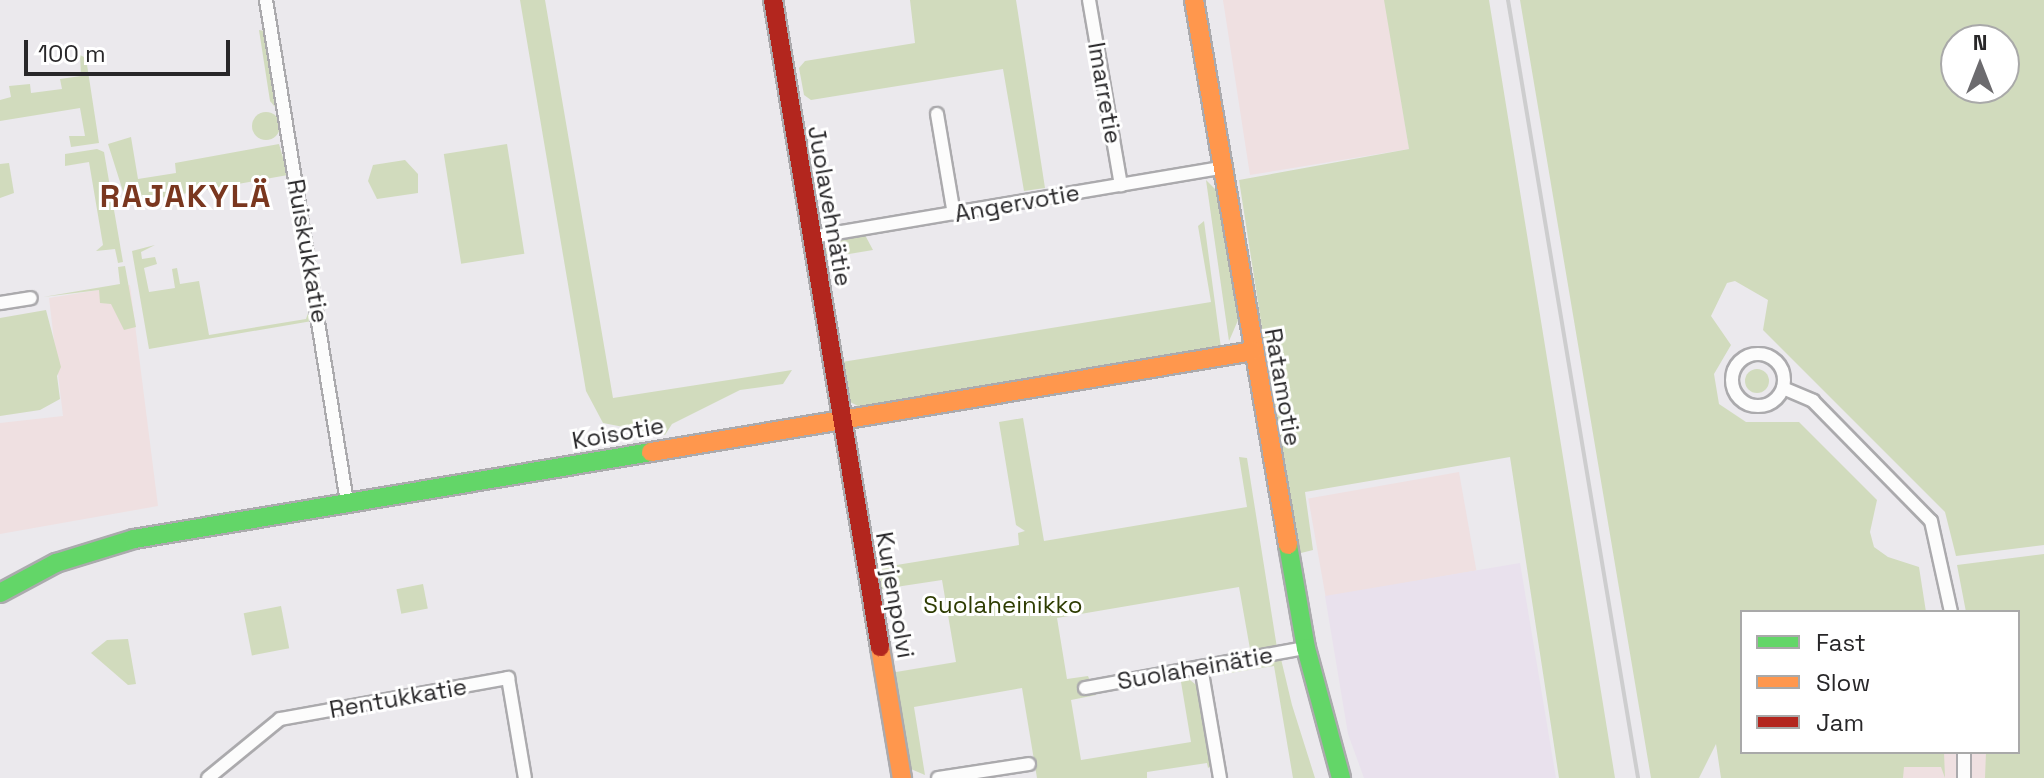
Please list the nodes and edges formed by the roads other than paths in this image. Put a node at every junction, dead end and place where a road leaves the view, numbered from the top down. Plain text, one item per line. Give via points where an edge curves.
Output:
1 (266, 0) edge
2 (773, 0) edge
3 (1089, 0) edge
4 (1194, 0) edge
5 (937, 114) dead end
6 (1222, 168) junction
7 (1121, 185) junction
8 (954, 214) junction
9 (812, 237) junction
10 (31, 298) dead end
11 (0, 303) edge
12 (1253, 351) junction
13 (1783, 388) junction
14 (841, 420) junction
15 (347, 502) junction
16 (0, 593) edge
17 (1951, 610) edge
18 (1306, 648) junction
19 (1201, 667) junction
20 (1085, 688) dead end
21 (1964, 754) edge
22 (1029, 764) dead end
23 (208, 778) edge
24 (525, 778) edge
25 (902, 778) edge
26 (938, 778) edge
27 (1220, 778) edge
28 (1341, 778) edge
29 (1964, 778) edge

1 - 15 street, Ruiskukkatie
2 - 9 street, Juolavehnätie
3 - 7 street, Imarretie
4 - 6 street, Ratamotie
5 - 8 street
6 - 7 street, Angervotie
6 - 12 street, Ratamotie
7 - 8 street, Angervotie
8 - 9 street, Angervotie
9 - 14 street, Juolavehnätie
10 - 11 street
12 - 14 street, Koisotie
12 - 18 street, Ratamotie
13 - 13 street via 1783,373 1769,356 1747,356 1732,372 1735,394 1746,404 1768,404
13 - 17 street via 1813,401 1931,521
14 - 15 street, Koisotie
14 - 25 street, Kurjenpolvi
15 - 16 street, Koisotie via 111,544 56,563
18 - 19 street, Suolaheinätie
18 - 28 street, Ratamotie
19 - 20 street, Suolaheinätie
19 - 27 street
21 - 29 street
22 - 26 street
23 - 24 street, Rentukkatie via 280,719 508,678

